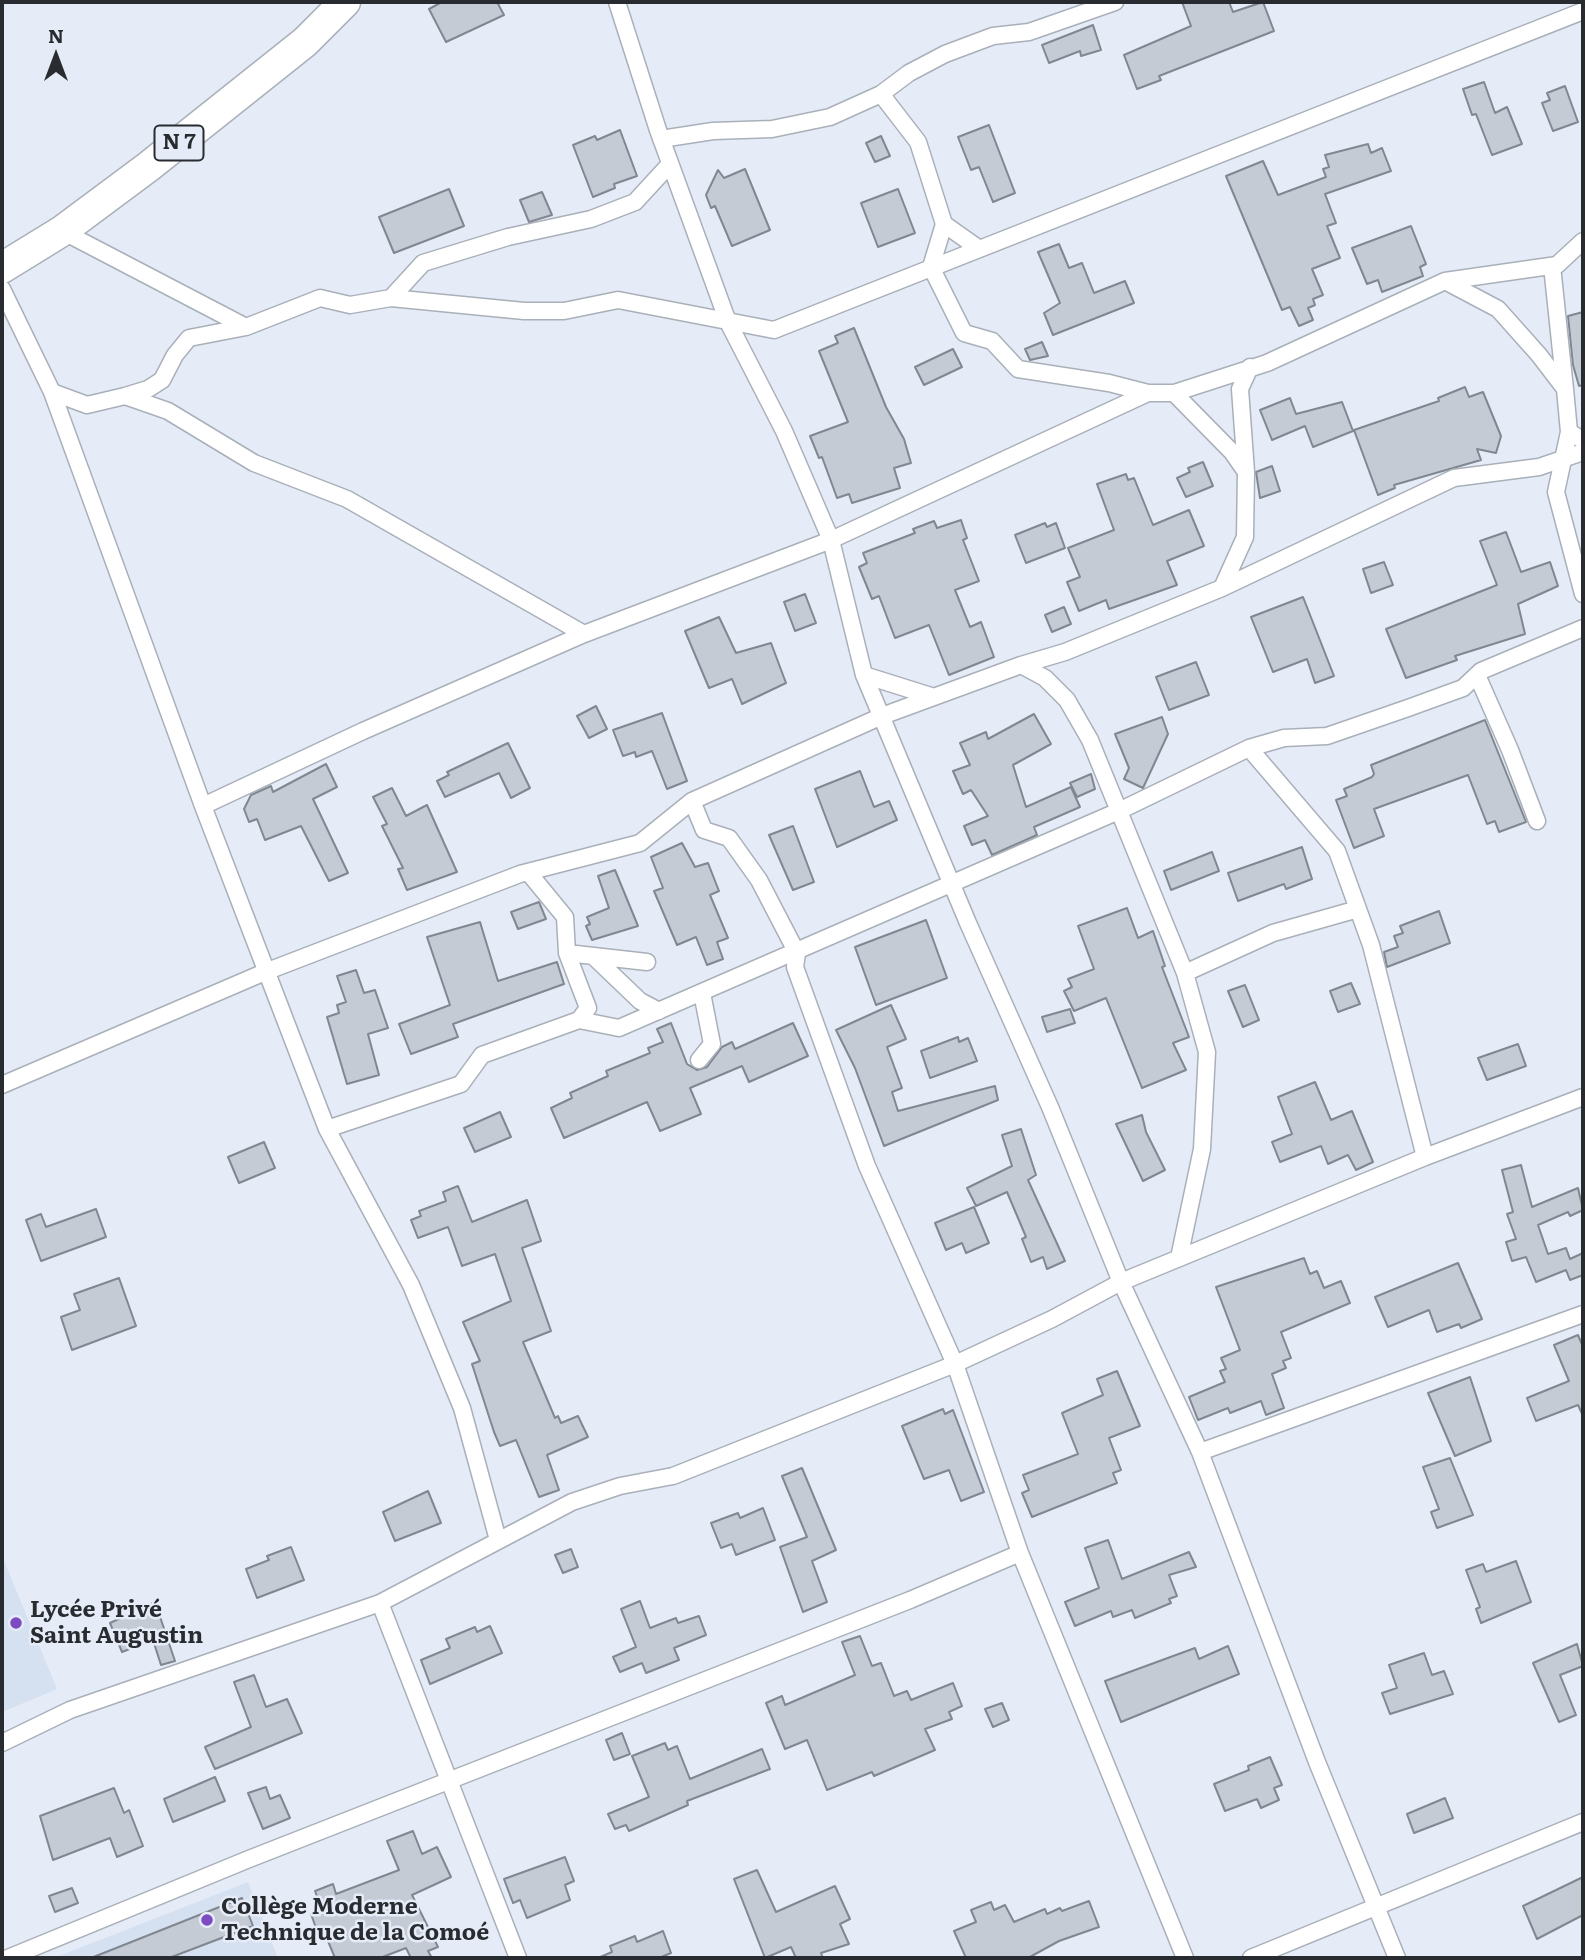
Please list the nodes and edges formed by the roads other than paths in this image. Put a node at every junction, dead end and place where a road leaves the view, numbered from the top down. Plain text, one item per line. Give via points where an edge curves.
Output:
1 (345, 2) edge
2 (617, 2) edge
3 (1115, 2) edge
4 (1583, 11) edge
5 (881, 93) junction
6 (661, 139) junction
7 (670, 164) junction
8 (944, 224) junction
9 (62, 231) junction
10 (1583, 241) edge
11 (978, 248) junction
12 (1552, 266) junction
13 (931, 267) junction
14 (2, 268) edge
15 (1446, 281) junction
16 (2, 289) edge
17 (391, 298) junction
18 (728, 322) junction
19 (246, 327) junction
20 (1250, 368) junction
21 (1565, 389) junction
22 (52, 392) junction
23 (1148, 393) junction
24 (1174, 393) junction
25 (125, 396) junction
26 (1576, 436) edge
27 (1583, 452) edge
28 (1564, 458) junction
29 (1246, 472) junction
30 (831, 540) junction
31 (1222, 588) junction
32 (1583, 594) edge
33 (1583, 628) edge
34 (584, 634) junction
35 (1021, 664) junction
36 (864, 675) junction
37 (1477, 675) junction
38 (934, 697) junction
39 (882, 716) junction
40 (1249, 748) junction
41 (692, 801) junction
42 (203, 806) junction
43 (1121, 810) junction
44 (1537, 821) dead end
45 (528, 872) junction
46 (951, 882) junction
47 (1359, 909) junction
48 (567, 953) junction
49 (797, 953) junction
50 (593, 956) junction
51 (647, 962) dead end
52 (265, 972) junction
53 (1185, 973) junction
54 (702, 993) junction
55 (659, 1011) junction
56 (579, 1020) junction
57 (699, 1060) dead end
58 (2, 1086) edge
59 (1583, 1097) edge
60 (327, 1129) junction
61 (1425, 1157) junction
62 (1179, 1258) junction
63 (1121, 1282) junction
64 (1583, 1314) edge
65 (955, 1364) junction
66 (1200, 1452) junction
67 (498, 1539) junction
68 (1020, 1553) junction
69 (380, 1603) junction
70 (2, 1742) edge
71 (451, 1780) junction
72 (1583, 1822) edge
73 (1377, 1907) junction
74 (8, 1958) edge
75 (518, 1958) edge
76 (1185, 1958) edge
77 (1251, 1958) edge
78 (1397, 1958) edge

1 - 9 highway, N 7 via 253,84
2 - 6 street
3 - 5 street via 1029,32 993,36 945,54
4 - 11 street
5 - 6 street via 830,117 772,129
5 - 8 street via 918,142
6 - 7 street
7 - 17 street via 635,202 591,219 508,237 423,264
7 - 18 street
8 - 11 street
8 - 13 street
9 - 14 highway, N 7
9 - 19 street
10 - 12 street
11 - 13 street
12 - 15 street
12 - 21 street
13 - 18 street via 774,330
13 - 23 street via 964,333 992,341 1018,369
15 - 20 street
15 - 21 street via 1497,309
16 - 22 street
17 - 18 street via 524,311 564,311 618,300
17 - 19 street via 350,305 320,298
18 - 30 street via 784,430
19 - 25 street via 189,338 162,380
20 - 24 street
20 - 29 street via 1240,389
21 - 26 street
22 - 25 street via 87,405
22 - 42 street
23 - 24 street
23 - 30 street
24 - 29 street
25 - 34 street via 168,411 254,463 347,499
26 - 28 street
27 - 28 street
28 - 31 street via 1539,467 1454,478
28 - 32 street via 1556,492
29 - 31 street via 1245,537
30 - 34 street
30 - 36 street
31 - 35 street via 1065,652
33 - 37 street
34 - 42 street
35 - 38 street
35 - 43 street via 1045,678 1066,700 1090,740
36 - 38 street
36 - 39 street
37 - 40 street via 1463,688 1327,736 1284,738
37 - 44 street
38 - 39 street
39 - 41 street
39 - 46 street
40 - 43 street
40 - 47 street via 1338,851
41 - 45 street via 640,843
41 - 49 street via 704,830 729,838 759,880
42 - 52 street
43 - 46 street
43 - 53 street
45 - 48 street via 565,917
45 - 52 street
46 - 49 street
46 - 63 street
47 - 53 street via 1273,933
47 - 61 street
48 - 50 street
48 - 56 street via 588,1008
49 - 54 street
49 - 65 street via 795,967 867,1166
50 - 51 street
50 - 55 street via 640,1001
52 - 58 street
52 - 60 street
53 - 62 street via 1207,1052 1202,1149
54 - 55 street
54 - 57 street via 712,1044
55 - 56 street via 619,1028
56 - 60 street via 482,1055 461,1084
59 - 61 street
60 - 67 street via 411,1285 462,1408
61 - 62 street
62 - 63 street
63 - 65 street
63 - 66 street
64 - 66 street
65 - 67 street via 673,1476 620,1486 572,1502
65 - 68 street
66 - 73 street
67 - 69 street
68 - 71 street
68 - 76 street
69 - 70 street via 70,1710
69 - 71 street
71 - 74 street
71 - 75 street
72 - 73 street
73 - 77 street
73 - 78 street

